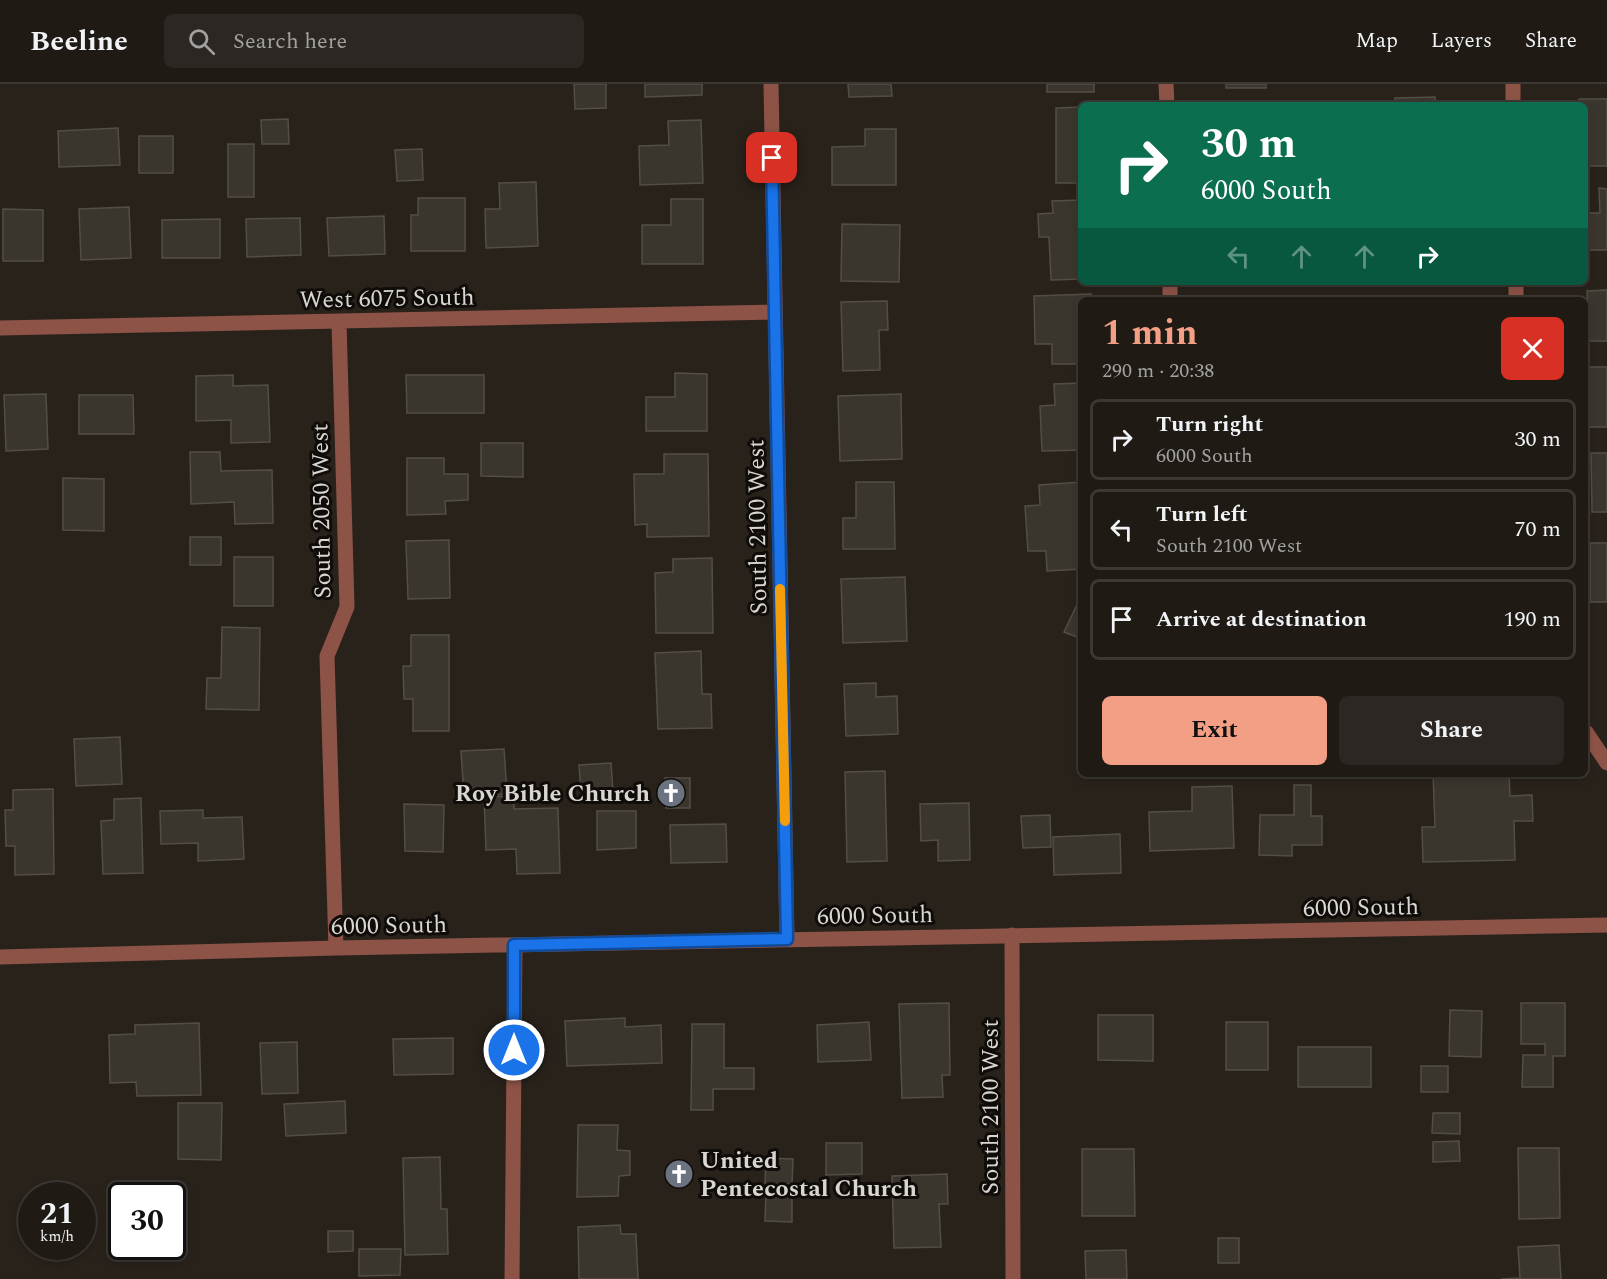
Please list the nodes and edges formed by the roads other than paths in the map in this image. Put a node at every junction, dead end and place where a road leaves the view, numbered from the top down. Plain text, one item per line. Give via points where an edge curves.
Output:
1 (771, 84) edge
2 (1166, 84) edge
3 (1167, 102) edge
4 (775, 312) junction
5 (339, 322) junction
6 (0, 328) edge
7 (1588, 735) edge
8 (1607, 763) edge
9 (1607, 925) edge
10 (1012, 935) junction
11 (787, 939) junction
12 (514, 945) junction
13 (336, 948) junction
14 (0, 957) edge
15 (512, 1279) edge
16 (1012, 1279) edge

1 - 4 street, South 2100 West
2 - 3 street
4 - 5 street, West 6075 South
4 - 11 street, South 2100 West
5 - 6 street, West 6075 South
5 - 13 street, South 2050 West via 347,607 327,656
7 - 8 street
9 - 10 street, 6000 South
10 - 11 street, 6000 South
10 - 16 street, South 2100 West
11 - 12 street, 6000 South
12 - 13 street, 6000 South
12 - 15 street
13 - 14 street, 6000 South

